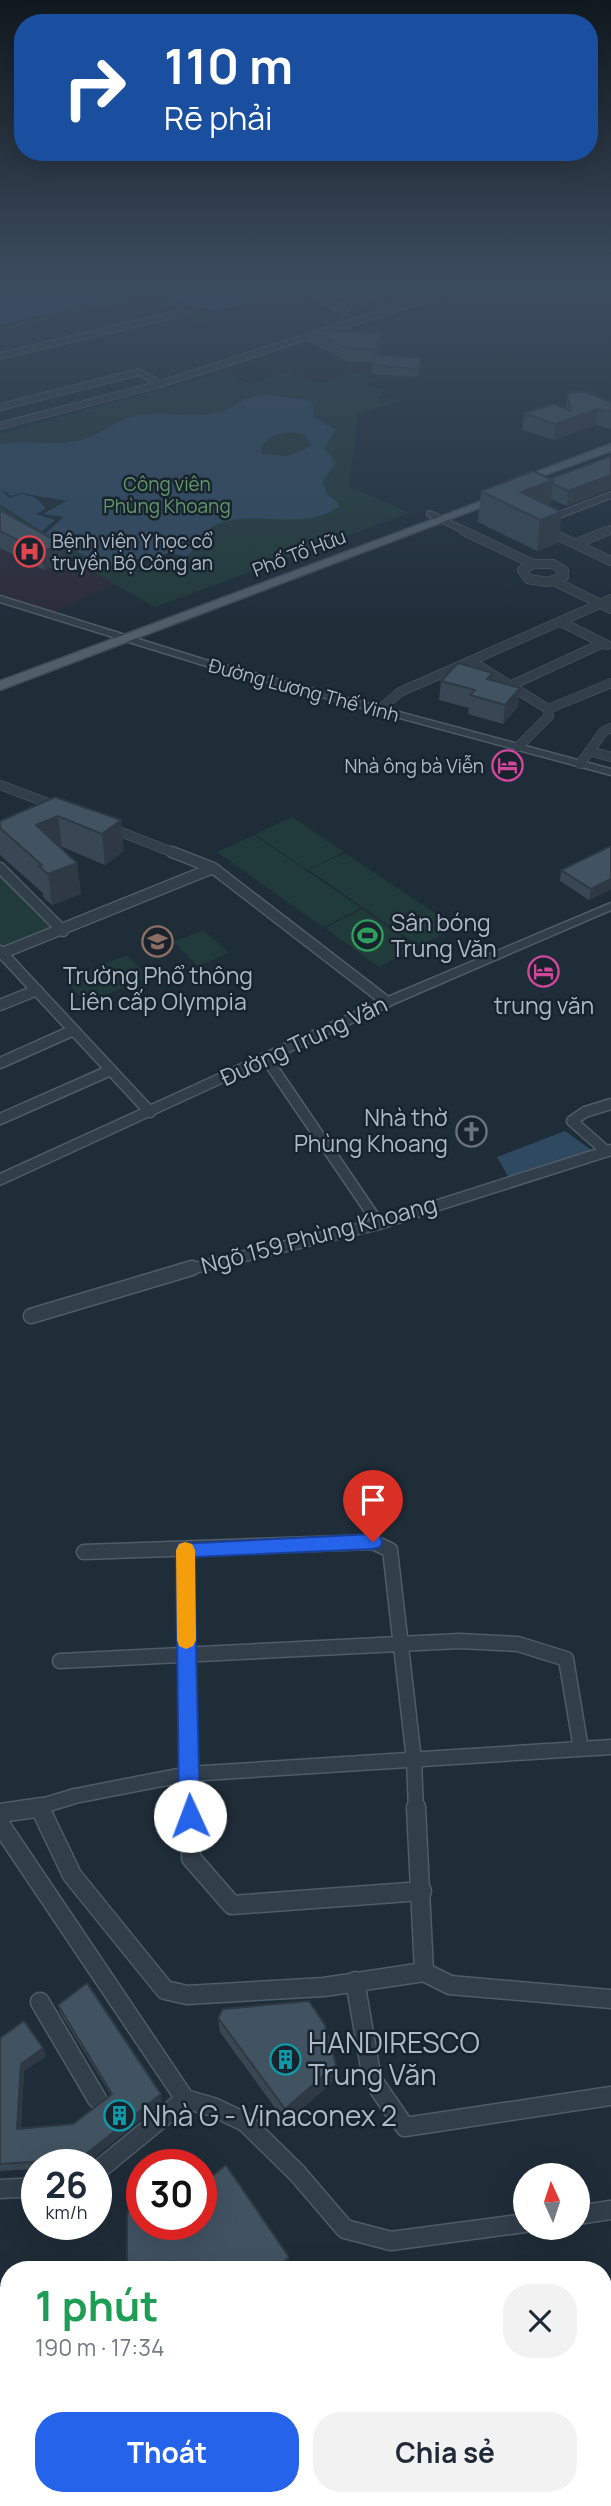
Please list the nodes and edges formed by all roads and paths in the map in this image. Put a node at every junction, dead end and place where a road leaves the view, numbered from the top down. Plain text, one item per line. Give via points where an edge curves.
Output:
1 (28, 400) edge
2 (99, 400) edge
3 (0, 407) edge
4 (0, 426) edge
5 (611, 447) edge
6 (611, 457) edge
7 (611, 495) edge
8 (554, 507) edge
9 (566, 512) junction
10 (432, 518) junction
11 (611, 529) edge
12 (575, 544) junction
13 (611, 561) edge
14 (529, 566) junction
15 (558, 580) junction
16 (0, 599) edge
17 (608, 603) edge
18 (561, 622) junction
19 (107, 634) junction
20 (126, 639) junction
21 (607, 645) edge
22 (471, 661) junction
23 (0, 674) edge
24 (611, 683) edge
25 (512, 685) junction
26 (0, 686) edge
27 (548, 709) junction
28 (379, 710) junction
29 (611, 728) edge
30 (518, 747) junction
31 (589, 751) junction
32 (611, 757) edge
33 (580, 764) junction
34 (611, 772) edge
35 (0, 785) edge
36 (52, 815) edge
37 (102, 825) edge
38 (0, 868) edge
39 (213, 868) junction
40 (611, 906) edge
41 (63, 931) junction
42 (1, 953) edge
43 (37, 990) junction
44 (387, 1002) junction
45 (0, 1005) edge
46 (74, 1031) junction
47 (266, 1058) junction
48 (0, 1063) edge
49 (111, 1070) junction
50 (611, 1104) edge
51 (150, 1112) junction
52 (0, 1119) edge
53 (608, 1151) edge
54 (0, 1180) edge
55 (379, 1224) junction
56 (31, 1316) dead end
57 (185, 1550) junction
58 (84, 1552) dead end
59 (403, 1644) junction
60 (186, 1653) junction
61 (60, 1661) dead end
62 (611, 1747) edge
63 (581, 1749) junction
64 (414, 1760) junction
65 (188, 1774) junction
66 (40, 1808) junction
67 (0, 1813) edge
68 (0, 1824) edge
69 (422, 1891) junction
70 (424, 1972) junction
71 (355, 1981) junction
72 (611, 1999) edge
73 (40, 2002) dead end
74 (611, 2096) edge
75 (97, 2099) dead end
76 (185, 2099) junction
77 (112, 2159) edge
78 (21, 2188) edge
79 (0, 2189) edge
80 (611, 2210) edge
81 (590, 2213) edge
82 (513, 2225) edge

1 - 3 street
2 - 4 street
5 - 10 main road, Phố Tố Hữu
6 - 10 main road, Phố Tố Hữu
7 - 9 street
8 - 9 street
9 - 12 street via 538,523
10 - 14 street
10 - 19 main road, Phố Tố Hữu
10 - 20 main road, Phố Tố Hữu
11 - 12 street
12 - 13 street
14 - 15 street via 558,566 564,571
14 - 15 street via 522,573 528,579
15 - 17 street
16 - 19 street, Đường Lương Thế Vinh
17 - 18 street
18 - 21 street
18 - 22 street
19 - 20 street, Đường Lương Thế Vinh
19 - 23 main road, Phố Tố Hữu
20 - 26 main road, Phố Tố Hữu
20 - 28 street, Đường Lương Thế Vinh
21 - 25 street
22 - 25 street
22 - 28 street via 400,692
24 - 27 street
25 - 27 street
27 - 30 street via 549,716
28 - 30 street, Đường Lương Thế Vinh
29 - 31 street
30 - 33 street, Đường Lương Thế Vinh
31 - 32 street
31 - 33 street
33 - 34 street, Đường Lương Thế Vinh
35 - 36 street via 65,810
37 - 39 street
38 - 41 street
39 - 41 street
39 - 44 street
40 - 44 street, Đường Trung Văn
41 - 42 street
42 - 43 street
43 - 45 street
43 - 46 street
44 - 47 street, Đường Trung Văn
46 - 48 street
46 - 49 street
47 - 51 street, Đường Trung Văn
47 - 55 street
49 - 51 street
49 - 52 street
50 - 53 street via 572,1121
51 - 54 street, Đường Trung Văn
53 - 55 street, Ngõ 159 Phùng Khoang
55 - 56 street, Ngõ 159 Phùng Khoang via 200,1266
57 - 58 street
57 - 59 street via 373,1542 390,1549
57 - 60 street
59 - 60 street
59 - 63 street via 443,1641 531,1646 566,1659
59 - 64 street
60 - 61 street
60 - 65 street
62 - 63 street
63 - 64 street
64 - 65 street
64 - 69 street
65 - 66 street via 75,1796
65 - 69 street via 191,1858 232,1905
66 - 67 street
66 - 71 street via 72,1875 165,1990 187,1996
68 - 76 street
69 - 70 street
70 - 71 street
70 - 72 street via 450,1985
71 - 74 street via 372,2078 405,2127
73 - 75 street
76 - 77 street
76 - 82 street via 214,2106 245,2122 345,2229 391,2241
78 - 79 street
80 - 81 street

